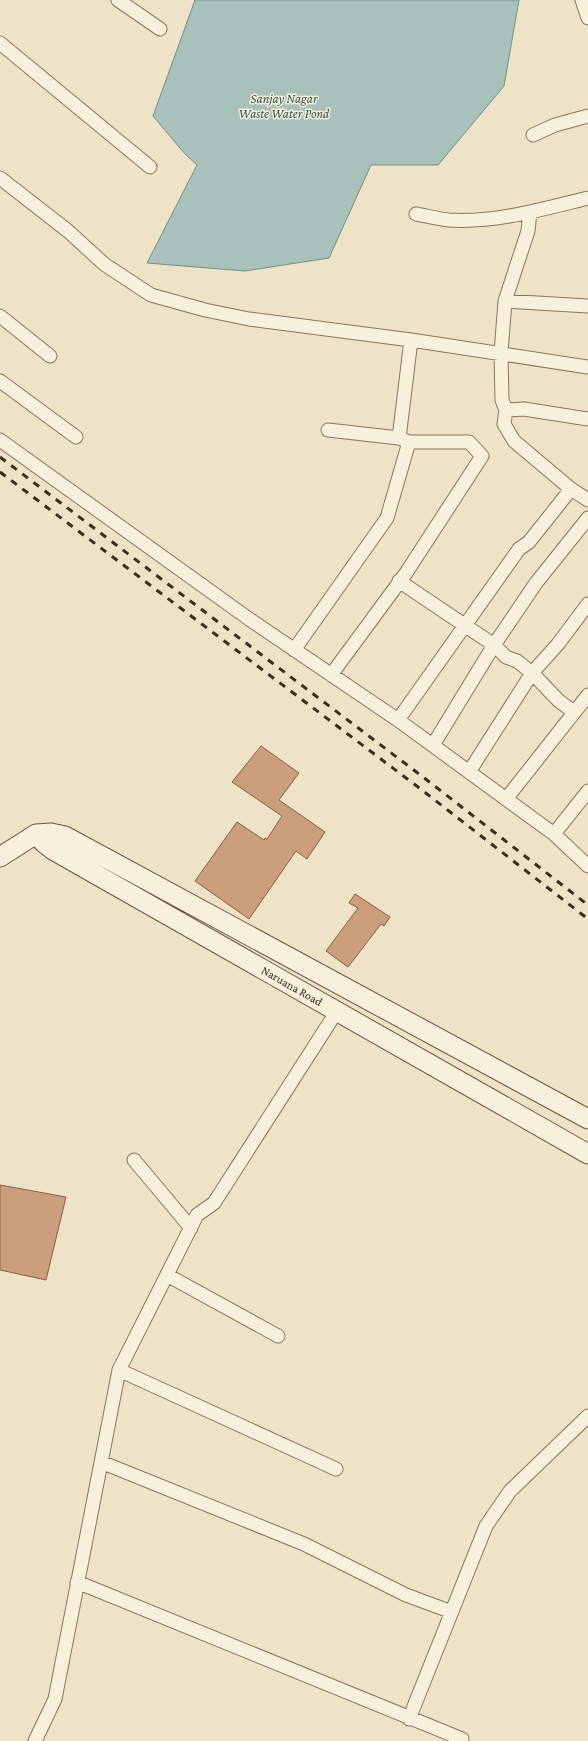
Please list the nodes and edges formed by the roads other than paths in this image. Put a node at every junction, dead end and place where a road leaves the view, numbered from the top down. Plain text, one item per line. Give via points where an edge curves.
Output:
1 (118, 0) edge
2 (582, 0) edge
3 (588, 18) edge
4 (160, 29) dead end
5 (0, 42) edge
6 (588, 116) edge
7 (533, 136) dead end
8 (150, 167) dead end
9 (0, 178) edge
10 (588, 198) edge
11 (530, 212) junction
12 (416, 214) dead end
13 (505, 300) junction
14 (588, 306) edge
15 (0, 316) edge
16 (412, 340) junction
17 (501, 353) junction
18 (50, 356) dead end
19 (588, 367) edge
20 (0, 381) edge
21 (506, 410) junction
22 (588, 419) edge
23 (328, 430) dead end
24 (76, 437) dead end
25 (0, 440) edge
26 (404, 440) junction
27 (570, 489) junction
28 (588, 500) edge
29 (588, 518) edge
30 (399, 582) junction
31 (588, 604) edge
32 (466, 625) junction
33 (494, 645) junction
34 (294, 650) junction
35 (532, 673) junction
36 (331, 675) junction
37 (588, 695) edge
38 (574, 712) junction
39 (398, 720) junction
40 (433, 745) junction
41 (470, 772) junction
42 (587, 796) edge
43 (506, 799) junction
44 (36, 834) junction
45 (554, 834) junction
46 (0, 857) edge
47 (588, 866) edge
48 (337, 1011) junction
49 (588, 1119) edge
50 (588, 1154) edge
51 (134, 1160) dead end
52 (191, 1228) junction
53 (167, 1275) junction
54 (278, 1336) dead end
55 (119, 1370) junction
56 (588, 1416) edge
57 (101, 1462) junction
58 (336, 1469) dead end
59 (77, 1582) junction
60 (452, 1612) junction
61 (409, 1719) junction
62 (35, 1741) edge
63 (462, 1741) edge

1 - 4 street
2 - 3 street
5 - 8 street
6 - 7 street via 555,125
9 - 16 street via 68,231 104,264 151,295 249,319
10 - 11 street
11 - 12 street via 486,219 449,220
11 - 13 street via 528,232
13 - 14 street
13 - 17 street
15 - 18 street
16 - 17 street
16 - 26 street
17 - 19 street
17 - 21 street via 502,400
20 - 24 street
21 - 22 street via 524,409
21 - 27 street via 504,424 514,441
23 - 26 street
25 - 34 street
26 - 30 street via 470,442 482,456
26 - 34 street via 387,518
27 - 28 street
27 - 32 street via 529,542 519,549
29 - 33 street via 536,583
30 - 32 street
30 - 36 street
31 - 35 street
32 - 33 street
32 - 39 street
33 - 35 street via 506,657 517,661
33 - 40 street
34 - 36 street
35 - 38 street via 559,701
35 - 41 street
36 - 39 street
37 - 38 street
38 - 43 street
39 - 40 street
40 - 41 street
41 - 43 street
42 - 45 street
43 - 45 street
44 - 46 street
44 - 48 street, Naruana Road via 53,850
44 - 49 street via 51,833 70,838
45 - 47 street
48 - 50 street, Naruana Road
48 - 52 street via 214,1203 197,1215
51 - 52 street
52 - 53 street
53 - 54 street
53 - 55 street
55 - 57 street
55 - 58 street
56 - 60 street via 501,1502 486,1526
57 - 59 street
57 - 60 street via 304,1544 406,1595
59 - 61 street
59 - 62 street via 55,1699
60 - 61 street
61 - 63 street

